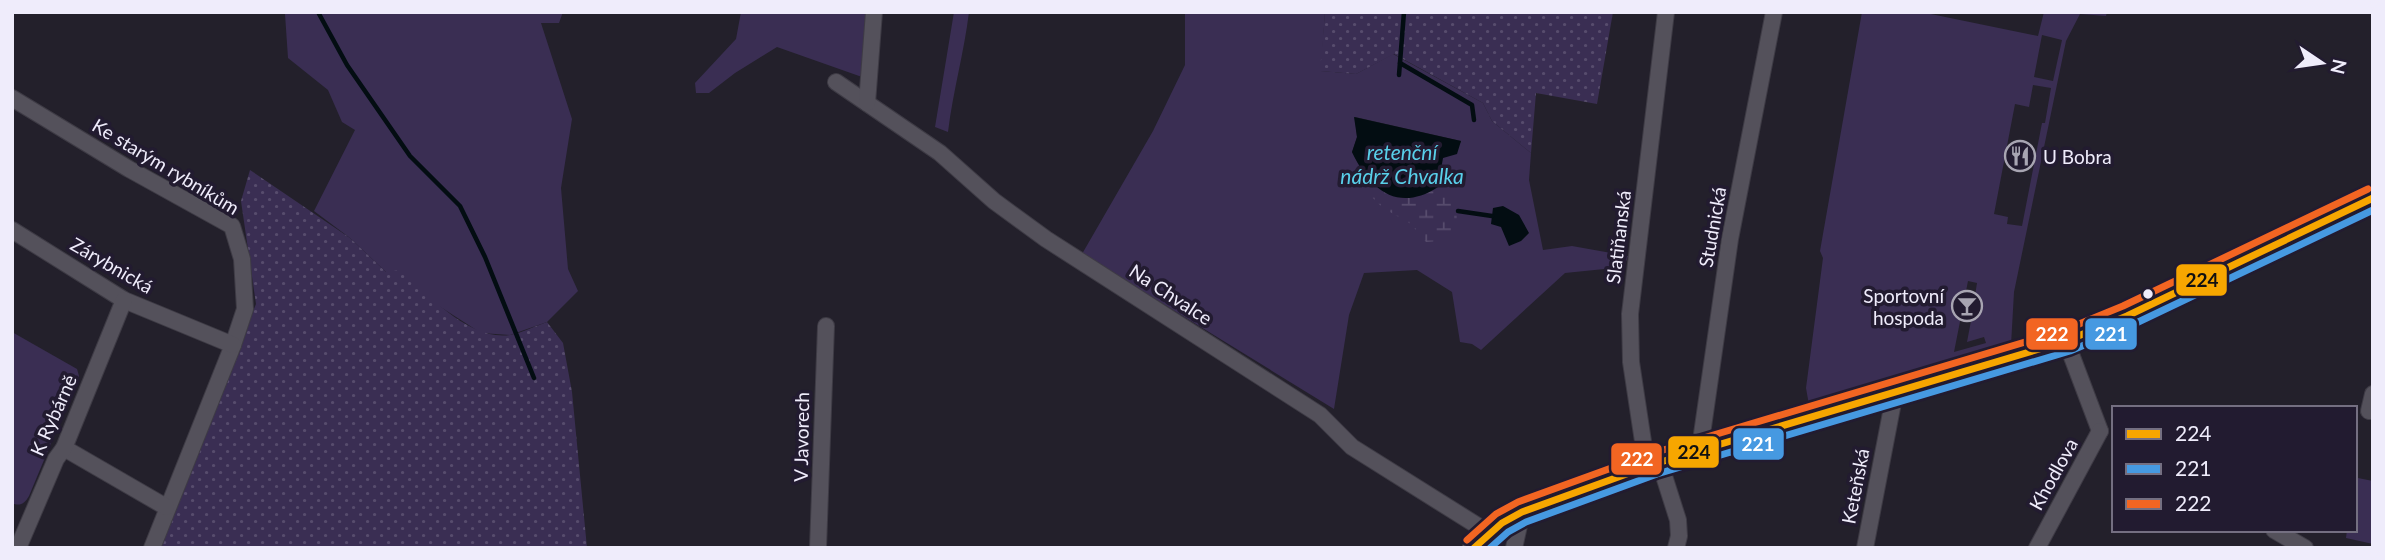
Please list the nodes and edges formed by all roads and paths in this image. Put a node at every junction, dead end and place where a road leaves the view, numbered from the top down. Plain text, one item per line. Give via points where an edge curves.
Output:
1 (874, 12) edge
2 (1666, 12) edge
3 (1774, 12) edge
4 (836, 82) dead end
5 (12, 98) edge
6 (867, 103) junction
7 (2373, 198) edge
8 (12, 230) edge
9 (124, 300) junction
10 (826, 327) dead end
11 (2066, 341) junction
12 (233, 345) junction
13 (1895, 392) junction
14 (2373, 394) edge
15 (2373, 411) edge
16 (2107, 435) edge
17 (64, 447) junction
18 (1702, 449) junction
19 (1654, 464) junction
20 (166, 508) junction
21 (1522, 512) junction
22 (2277, 532) edge
23 (1482, 540) edge
24 (18, 548) edge
25 (152, 548) edge
26 (818, 548) edge
27 (1514, 548) edge
28 (1676, 548) edge
29 (1865, 548) edge
30 (2037, 548) edge
31 (2305, 548) edge

1 - 6 street
2 - 19 street, Slatiňanská via 1630,314 1630,362 1644,448
3 - 18 street, Studnická via 1730,239
4 - 6 street, Na Chvalce
5 - 12 street, Ke starým rybníkům via 232,226 242,259 245,309
6 - 23 street, Na Chvalce via 940,153 1046,239 1320,415 1352,447
7 - 11 street
8 - 9 street, Zárybnická
9 - 12 street, Zárybnická
9 - 17 street, K Rybárně
10 - 26 street, V Javorech
11 - 13 street
11 - 16 street, Khodlova
12 - 20 street
13 - 18 street
13 - 29 street, Keteňská
14 - 15 street via 2369,411
16 - 30 street, Khodlova
17 - 20 street
17 - 24 street, K Rybárně
18 - 19 street
19 - 21 street
19 - 28 street, Slatiňanská via 1664,476 1678,520
20 - 25 street
21 - 23 street
21 - 27 street
22 - 31 street

